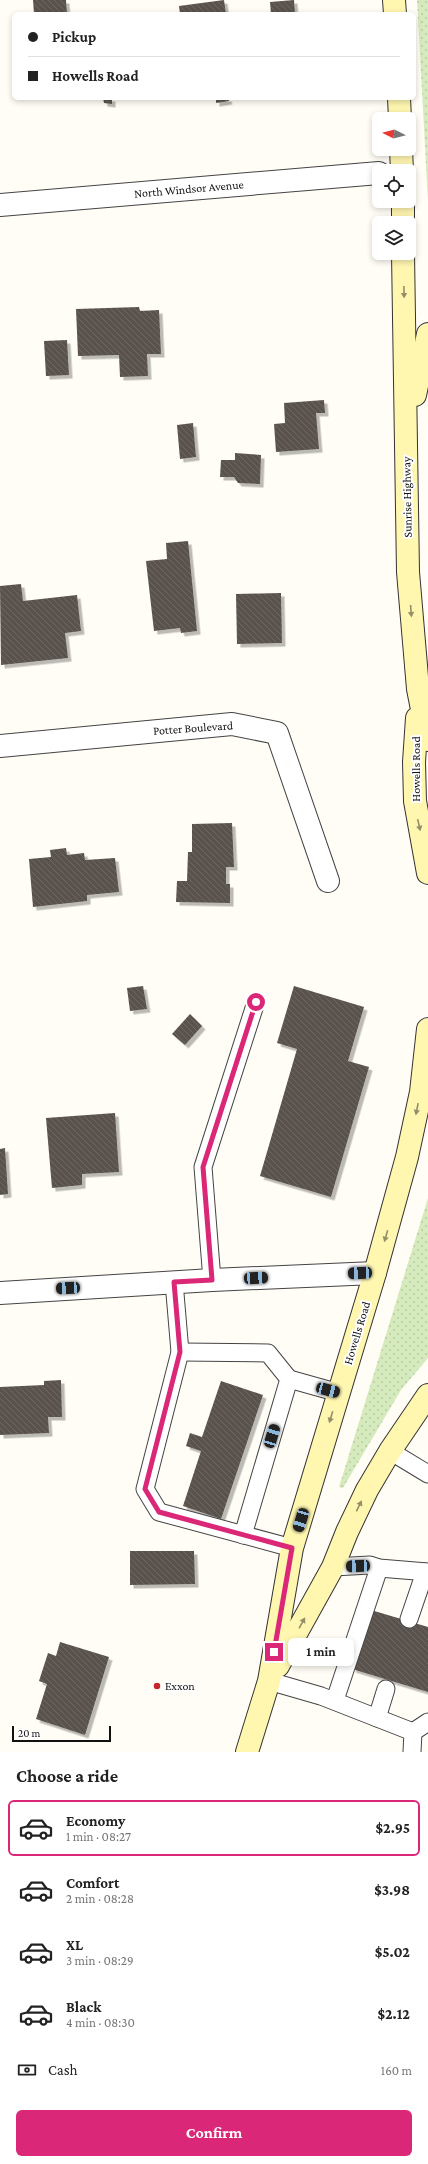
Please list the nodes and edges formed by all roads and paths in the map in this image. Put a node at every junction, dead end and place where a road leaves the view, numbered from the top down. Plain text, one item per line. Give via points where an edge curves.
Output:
1 (394, 0) edge
2 (395, 12) edge
3 (399, 100) edge
4 (400, 112) edge
5 (372, 174) edge
6 (0, 205) edge
7 (403, 260) edge
8 (428, 334) edge
9 (406, 443) junction
10 (418, 689) junction
11 (428, 740) edge
12 (0, 746) edge
13 (428, 873) edge
14 (328, 881) dead end
15 (256, 1002) dead end
16 (428, 1029) edge
17 (375, 1272) junction
18 (212, 1280) junction
19 (174, 1282) junction
20 (0, 1293) edge
21 (180, 1352) junction
22 (289, 1380) junction
23 (339, 1393) junction
24 (428, 1395) edge
25 (390, 1451) junction
26 (428, 1474) edge
27 (243, 1535) junction
28 (292, 1548) junction
29 (333, 1567) junction
30 (379, 1568) junction
31 (427, 1572) edge
32 (409, 1619) dead end
33 (269, 1681) junction
34 (386, 1689) dead end
35 (335, 1700) junction
36 (377, 1718) junction
37 (428, 1722) edge
38 (412, 1732) junction
39 (247, 1752) edge
40 (412, 1752) edge

1 - 2 main road
3 - 4 main road
5 - 6 street, North Windsor Avenue
7 -> 9 main road, Sunrise Highway
8 - 9 main road
9 -> 10 main road, Sunrise Highway via 408,572
10 - 11 main road, Sunrise Highway
10 -> 13 main road, Howells Road via 414,780
12 - 14 street, Potter Boulevard via 232,724 277,733
15 - 18 lane via 203,1167
16 -> 17 main road, Howells Road via 421,1092
17 - 18 street
17 - 23 main road, Howells Road
18 - 19 street
19 - 20 street
19 - 21 lane
21 - 22 lane via 268,1353
21 - 27 lane via 145,1489 159,1512
22 - 23 lane
22 - 27 lane
23 -> 28 main road, Howells Road
24 - 25 main road, Howells Road
25 - 26 lane
29 -> 25 main road, Howells Road via 360,1504
27 - 28 lane
28 - 33 main road, Howells Road
29 - 30 lane via 370,1565
33 -> 29 main road, Howells Road
30 - 31 lane
30 - 35 lane
31 - 32 lane
33 - 35 lane
33 - 39 main road, Howells Road
34 - 36 lane
35 - 36 lane
36 - 38 lane
37 - 38 lane
38 - 40 lane

